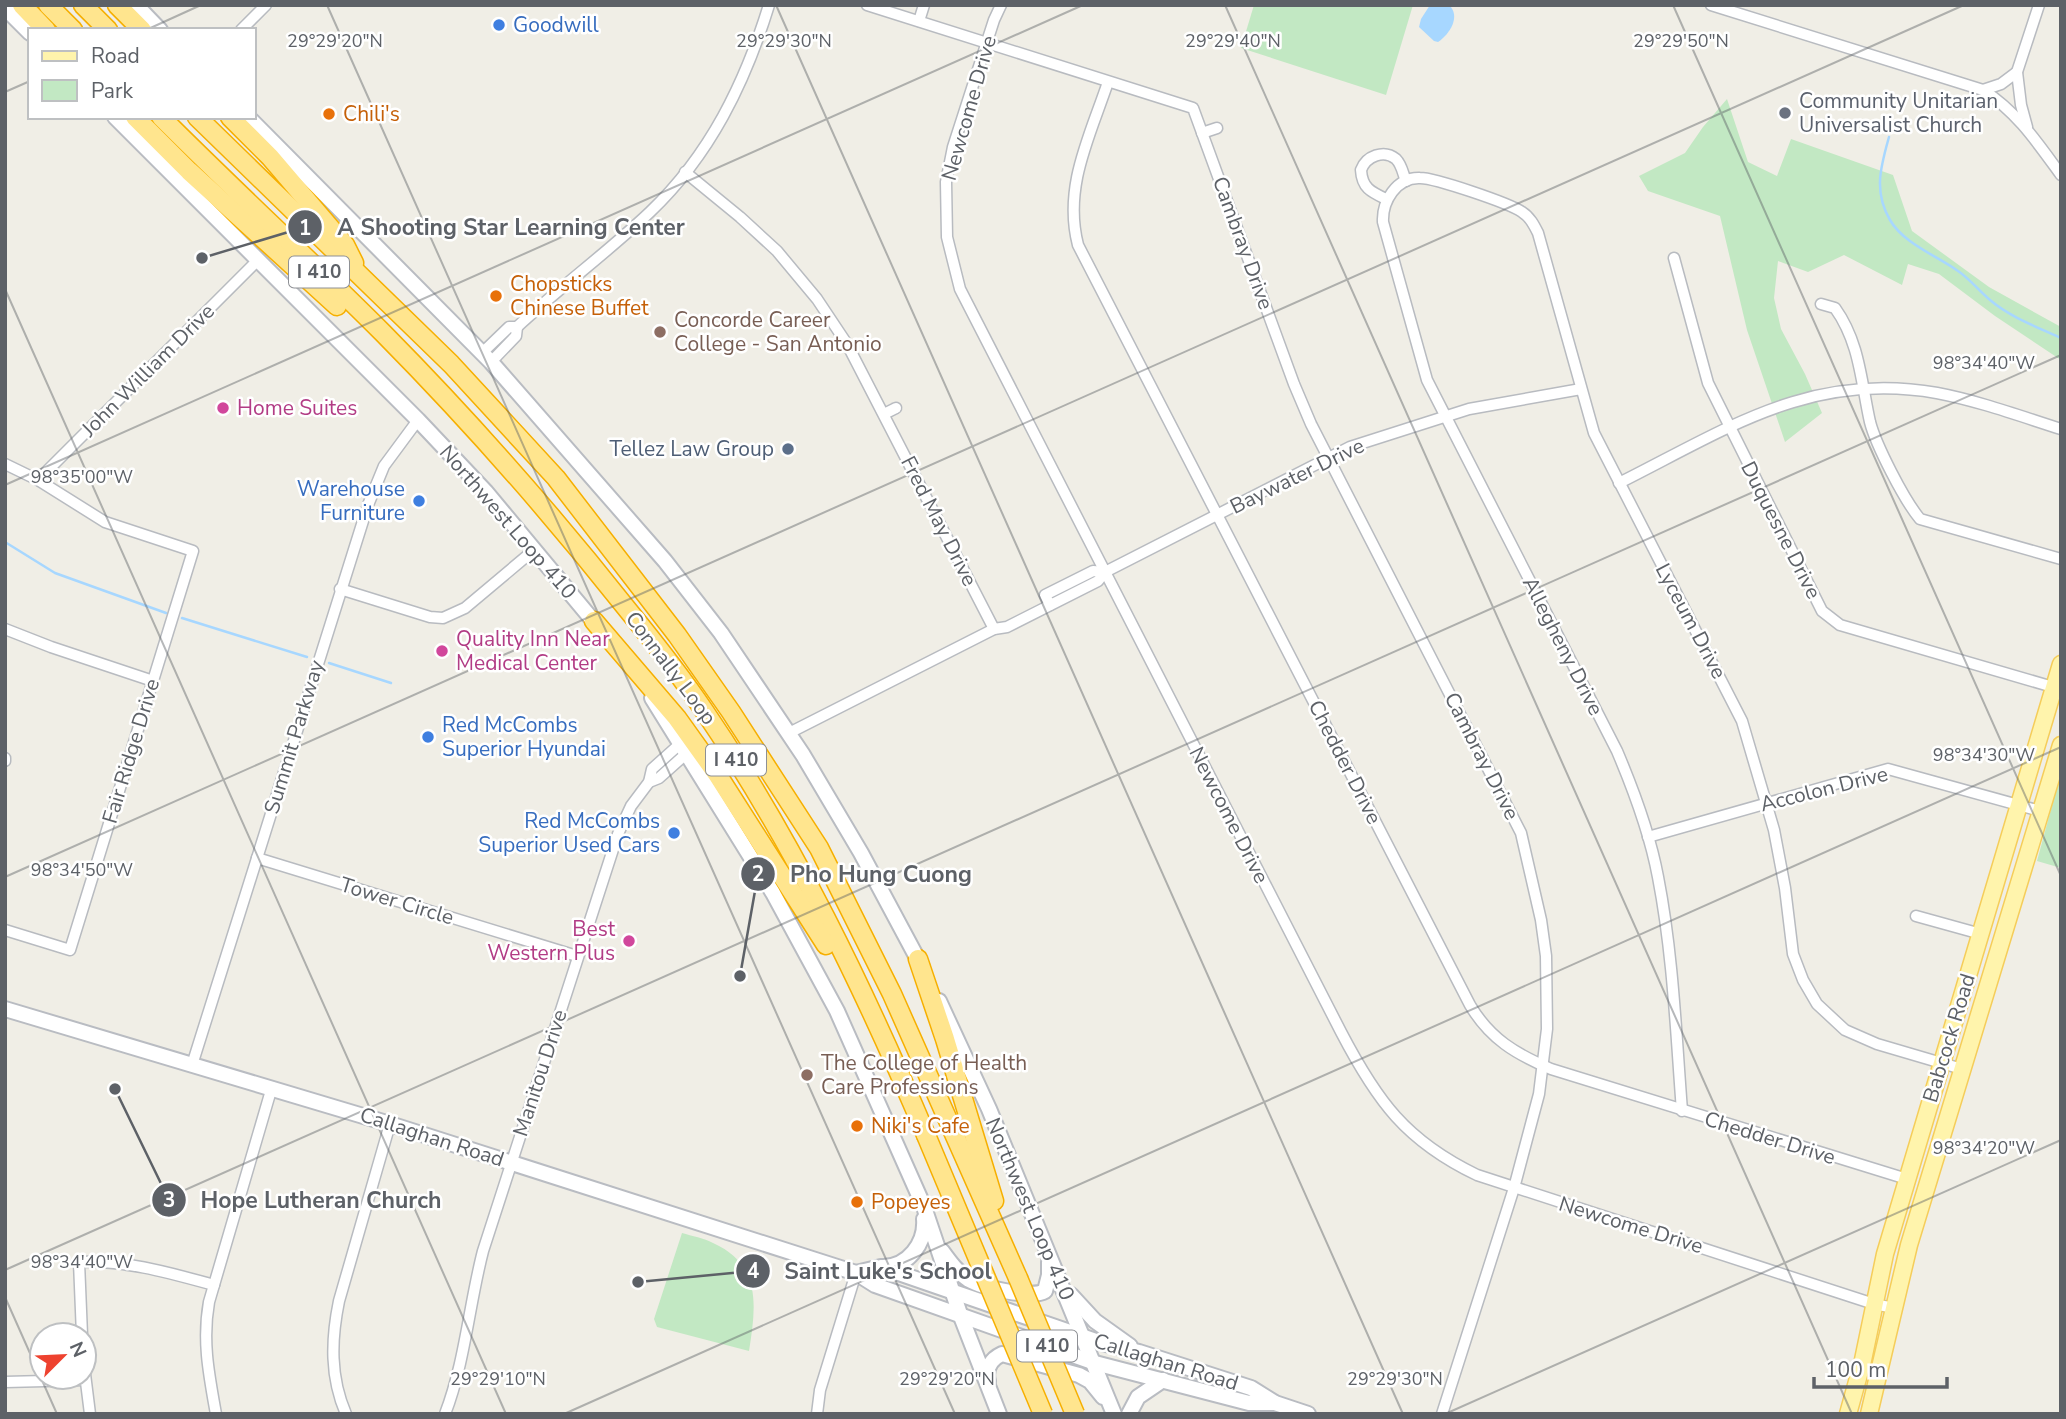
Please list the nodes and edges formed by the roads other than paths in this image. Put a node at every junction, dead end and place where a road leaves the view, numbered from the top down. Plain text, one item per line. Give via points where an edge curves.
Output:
1 (22, 5) edge
2 (48, 5) edge
3 (83, 5) edge
4 (117, 5) edge
5 (266, 5) edge
6 (769, 5) edge
7 (867, 5) edge
8 (924, 5) edge
9 (1001, 5) edge
10 (1711, 5) edge
11 (2039, 5) edge
12 (5, 8) edge
13 (137, 18) edge
14 (919, 21) junction
15 (44, 28) edge
16 (71, 28) edge
17 (106, 28) edge
18 (156, 28) edge
19 (243, 28) edge
20 (28, 31) edge
21 (987, 43) junction
22 (2017, 72) junction
23 (1108, 82) junction
24 (1983, 90) junction
25 (117, 119) edge
26 (137, 119) edge
27 (163, 119) edge
28 (200, 119) edge
29 (232, 119) edge
30 (250, 119) edge
31 (2027, 127) junction
32 (1217, 128) dead end
33 (1202, 133) junction
34 (685, 172) junction
35 (2061, 175) edge
36 (1406, 181) junction
37 (1389, 196) junction
38 (1674, 258) dead end
39 (258, 260) junction
40 (360, 276) junction
41 (1821, 304) dead end
42 (487, 358) junction
43 (1865, 388) junction
44 (1581, 389) junction
45 (896, 408) dead end
46 (884, 414) junction
47 (1445, 416) junction
48 (418, 420) junction
49 (1730, 427) junction
50 (2061, 429) edge
51 (474, 431) junction
52 (1328, 457) junction
53 (5, 464) edge
54 (38, 480) junction
55 (1619, 483) junction
56 (1217, 514) junction
57 (534, 550) junction
58 (2061, 559) edge
59 (1105, 572) junction
60 (340, 589) junction
61 (594, 621) junction
62 (5, 629) edge
63 (994, 629) junction
64 (2061, 664) edge
65 (153, 681) junction
66 (2053, 687) junction
67 (789, 733) junction
68 (2061, 745) edge
69 (684, 748) junction
70 (1765, 804) junction
71 (2019, 806) junction
72 (2040, 811) junction
73 (1648, 838) junction
74 (257, 858) junction
75 (1916, 916) dead end
76 (5, 930) edge
77 (1981, 934) junction
78 (577, 956) junction
79 (918, 959) junction
80 (5, 1009) edge
81 (1942, 1063) junction
82 (192, 1065) junction
83 (1545, 1066) junction
84 (1962, 1069) junction
85 (272, 1087) junction
86 (1682, 1111) junction
87 (390, 1124) junction
88 (926, 1135) junction
89 (511, 1163) junction
90 (1907, 1180) junction
91 (1514, 1188) junction
92 (924, 1207) junction
93 (935, 1242) junction
94 (1048, 1251) junction
95 (881, 1267) junction
96 (856, 1273) junction
97 (1018, 1278) junction
98 (1059, 1278) junction
99 (214, 1286) junction
100 (952, 1290) junction
101 (1874, 1304) junction
102 (1894, 1308) junction
103 (960, 1314) junction
104 (81, 1321) edge
105 (1084, 1337) junction
106 (1139, 1352) junction
107 (1095, 1363) junction
108 (1163, 1380) junction
109 (28, 1381) edge
110 (5, 1382) edge
111 (87, 1391) edge
112 (1275, 1403) junction
113 (997, 1409) edge
114 (1114, 1412) edge
115 (90, 1414) edge
116 (216, 1414) edge
117 (346, 1414) edge
118 (445, 1414) edge
119 (817, 1414) edge
120 (1044, 1414) edge
121 (1075, 1414) edge
122 (1129, 1414) edge
123 (1308, 1414) edge
124 (1442, 1414) edge
125 (1847, 1414) edge
126 (1869, 1414) edge

1 - 15 highway
2 - 16 highway
3 - 17 highway
4 - 13 highway
5 - 19 street
6 - 34 street via 735,97
7 - 14 street, Cambray Drive
8 - 14 street
9 - 21 street, Newcome Drive
10 - 24 street
11 - 22 street
12 - 20 main road
13 - 18 main road
14 - 21 street, Cambray Drive
21 - 23 street, Cambray Drive
21 - 59 street, Newcome Drive via 946,182 951,262 970,313
22 - 24 street
22 - 31 street
23 - 33 street, Cambray Drive via 1193,108
23 - 56 street, Chedder Drive via 1073,192 1074,232 1081,254
24 - 31 street
25 - 39 main road, Northwest Loop 410
26 - 51 highway
27 - 51 highway, Connally Loop / I 410 via 381,331
28 - 40 highway, Connally Loop / I 410
29 - 40 highway via 345,244
30 - 42 main road, Northwest Loop 410
31 - 35 street
32 - 33 street
33 - 52 street, Cambray Drive via 1294,384
34 - 42 street via 653,209 547,299 517,327 516,335
34 - 46 street, Fred May Drive via 777,251 817,299
36 - 37 street
36 - 37 street via 1397,160 1383,154 1367,160 1361,170 1363,183 1369,192
36 - 44 street, Lyceum Drive via 1430,180 1511,205 1532,222
37 - 47 street, Allegheny Drive via 1383,222 1427,380
38 - 49 street, Duquesne Drive via 1708,383
39 - 48 main road, Northwest Loop 410
39 - 54 street, John William Drive
40 - 97 highway, Connally Loop / I 410 via 556,478 731,712 819,848 892,994
41 - 43 street via 1835,308 1848,329
42 - 67 main road, Northwest Loop 410 via 665,561
43 - 49 street via 1789,402
43 - 50 street via 1937,393
43 - 58 street via 1873,430 1920,519
44 - 47 street, Baywater Drive
44 - 55 street, Lyceum Drive via 1594,432
45 - 46 street
46 - 63 street, Fred May Drive
47 - 52 street, Baywater Drive
47 - 73 street, Allegheny Drive via 1617,751
48 - 57 main road, Northwest Loop 410
48 - 60 street, Summit Parkway via 375,485
49 - 55 street
49 - 66 street, Duquesne Drive via 1822,611 1832,620
51 - 88 highway, Connally Loop / I 410 via 578,546 704,710 836,939 882,1030
52 - 56 street, Baywater Drive
52 - 83 street, Cambray Drive via 1521,833 1546,956
53 - 54 street
54 - 65 street, Fair Ridge Drive via 105,522 193,551
55 - 70 street, Lyceum Drive via 1737,711
56 - 59 street, Baywater Drive
56 - 83 street, Chedder Drive via 1476,1015 1500,1042
57 - 60 street via 465,608 443,618
57 - 61 main road, Northwest Loop 410
59 - 63 street, Baywater Drive via 1093,571 1007,627
59 - 91 street, Newcome Drive via 1364,1076 1395,1117 1433,1151 1477,1175
60 - 74 street, Summit Parkway
61 - 69 main road, Northwest Loop 410
61 - 88 highway via 677,718 717,774 818,931
62 - 65 street
63 - 67 street, Baywater Drive
64 - 66 main road, Babcock Road
65 - 76 street, Fair Ridge Drive via 70,950
66 - 71 main road, Babcock Road
67 - 79 main road, Northwest Loop 410
68 - 72 main road, Babcock Road
69 - 78 street, Manitou Drive via 652,769 649,782 624,820
69 - 92 main road, Northwest Loop 410 via 819,976
70 - 71 street, Accolon Drive via 1888,769
70 - 73 street, Accolon Drive
70 - 81 street, Lyceum Drive via 1780,861 1793,954 1809,992 1845,1030
71 - 72 street, Accolon Drive
71 - 77 main road, Babcock Road
72 - 84 main road, Babcock Road
73 - 86 street, Allegheny Drive via 1667,933
74 - 78 street, Tower Circle
74 - 82 street, Summit Parkway
75 - 77 street
77 - 81 main road, Babcock Road
78 - 89 street, Manitou Drive
79 - 94 main road, Northwest Loop 410 via 964,1052
79 - 97 highway
80 - 82 main road, Callaghan Road
81 - 84 street, Lyceum Drive
81 - 90 main road, Babcock Road
82 - 85 main road, Callaghan Road
83 - 86 street, Chedder Drive
83 - 91 street, Cambray Drive
84 - 102 main road, Babcock Road
85 - 87 main road, Callaghan Road
85 - 99 street
86 - 90 street, Chedder Drive
87 - 89 main road, Callaghan Road
87 - 117 street via 334,1326 334,1372
88 - 120 highway, Connally Loop / I 410, bridge
89 - 96 main road, Callaghan Road
89 - 118 street, Manitou Drive via 483,1251 458,1375
90 - 101 main road, Babcock Road
91 - 101 street, Newcome Drive
91 - 124 street, Cambray Drive
92 - 93 main road, Northwest Loop 410
92 - 95 main road via 925,1227 916,1248 902,1263
93 - 94 main road via 970,1280 992,1289 1035,1294 1045,1291 1048,1283
93 - 100 main road, Northwest Loop 410
94 - 98 main road, Northwest Loop 410
95 - 96 main road
95 - 100 main road, Callaghan Road
96 - 103 main road, Callaghan Road via 875,1285
96 - 119 street via 825,1371
97 - 121 highway, Connally Loop / I 410, bridge
98 - 105 main road, Northwest Loop 410
98 - 106 main road via 1095,1321
99 - 104 street via 159,1270 79,1262
99 - 116 street via 205,1339
100 - 103 main road, Northwest Loop 410
100 - 105 main road, Callaghan Road
101 - 102 street, Newcome Drive
101 - 125 main road, Babcock Road
102 - 126 main road, Babcock Road
103 - 107 main road, Callaghan Road
103 - 113 main road, Northwest Loop 410
105 - 106 main road, Callaghan Road
105 - 107 main road, Northwest Loop 410
106 - 112 main road, Callaghan Road via 1251,1388
107 - 108 main road, Callaghan Road
107 - 114 main road, Northwest Loop 410
108 - 112 main road, Callaghan Road via 1249,1403
108 - 122 main road via 1138,1397
109 - 110 street
111 - 115 street
112 - 123 main road, Callaghan Road
113 - 114 main road via 987,1370 1002,1354 1079,1375 1090,1381

